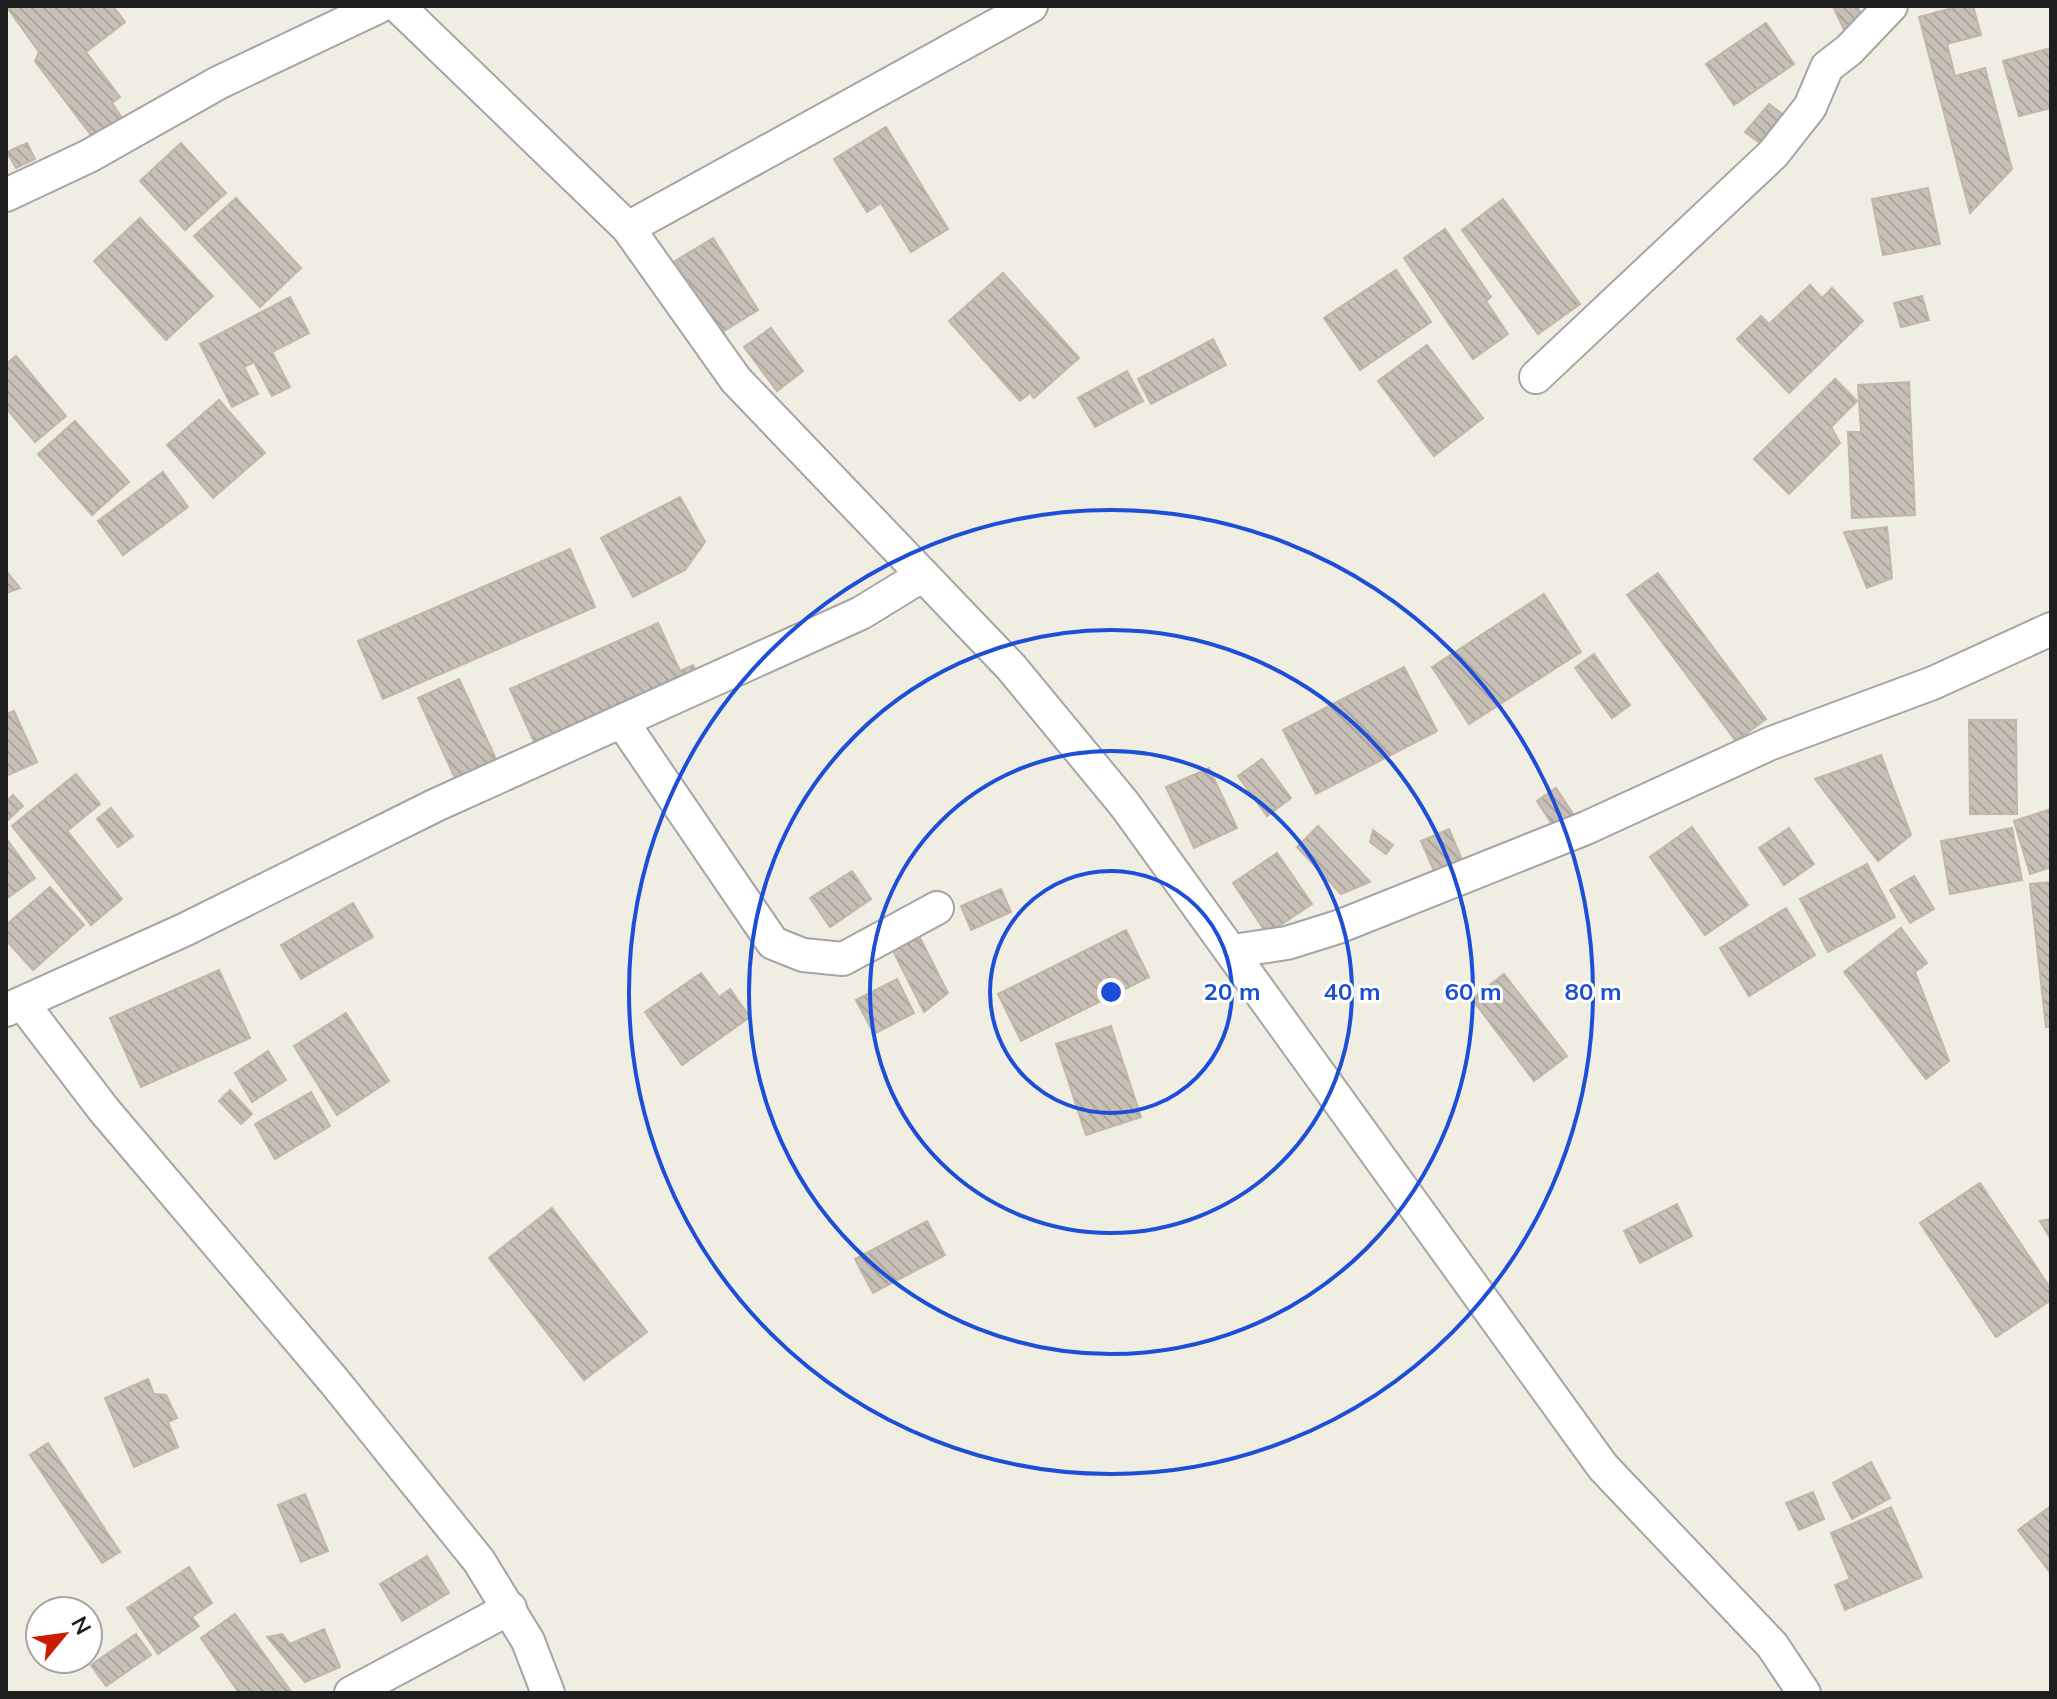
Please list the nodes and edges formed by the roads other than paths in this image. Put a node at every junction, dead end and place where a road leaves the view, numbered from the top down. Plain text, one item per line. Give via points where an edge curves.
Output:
1 (380, 6) edge
2 (398, 6) edge
3 (1031, 6) edge
4 (1891, 6) edge
5 (6, 195) edge
6 (628, 228) junction
7 (1536, 377) dead end
8 (923, 575) junction
9 (2051, 629) edge
10 (623, 723) junction
11 (937, 908) dead end
12 (1233, 951) junction
13 (15, 1007) edge
14 (510, 1608) junction
15 (351, 1693) edge
16 (548, 1693) edge
17 (1804, 1693) edge

1 - 5 street via 218,83 89,156
2 - 6 street
3 - 6 street
4 - 7 street via 1827,67 1810,107 1773,154
6 - 8 street via 736,380
8 - 10 street via 861,613
8 - 12 street via 1011,667 1116,793
9 - 12 street via 1933,683 1769,744 1586,828 1338,927 1287,943
10 - 11 street via 773,943 787,951 843,959
10 - 13 street via 436,805
12 - 17 street via 1603,1467 1772,1645
13 - 14 street via 334,1381 479,1561
14 - 15 street
14 - 16 street

